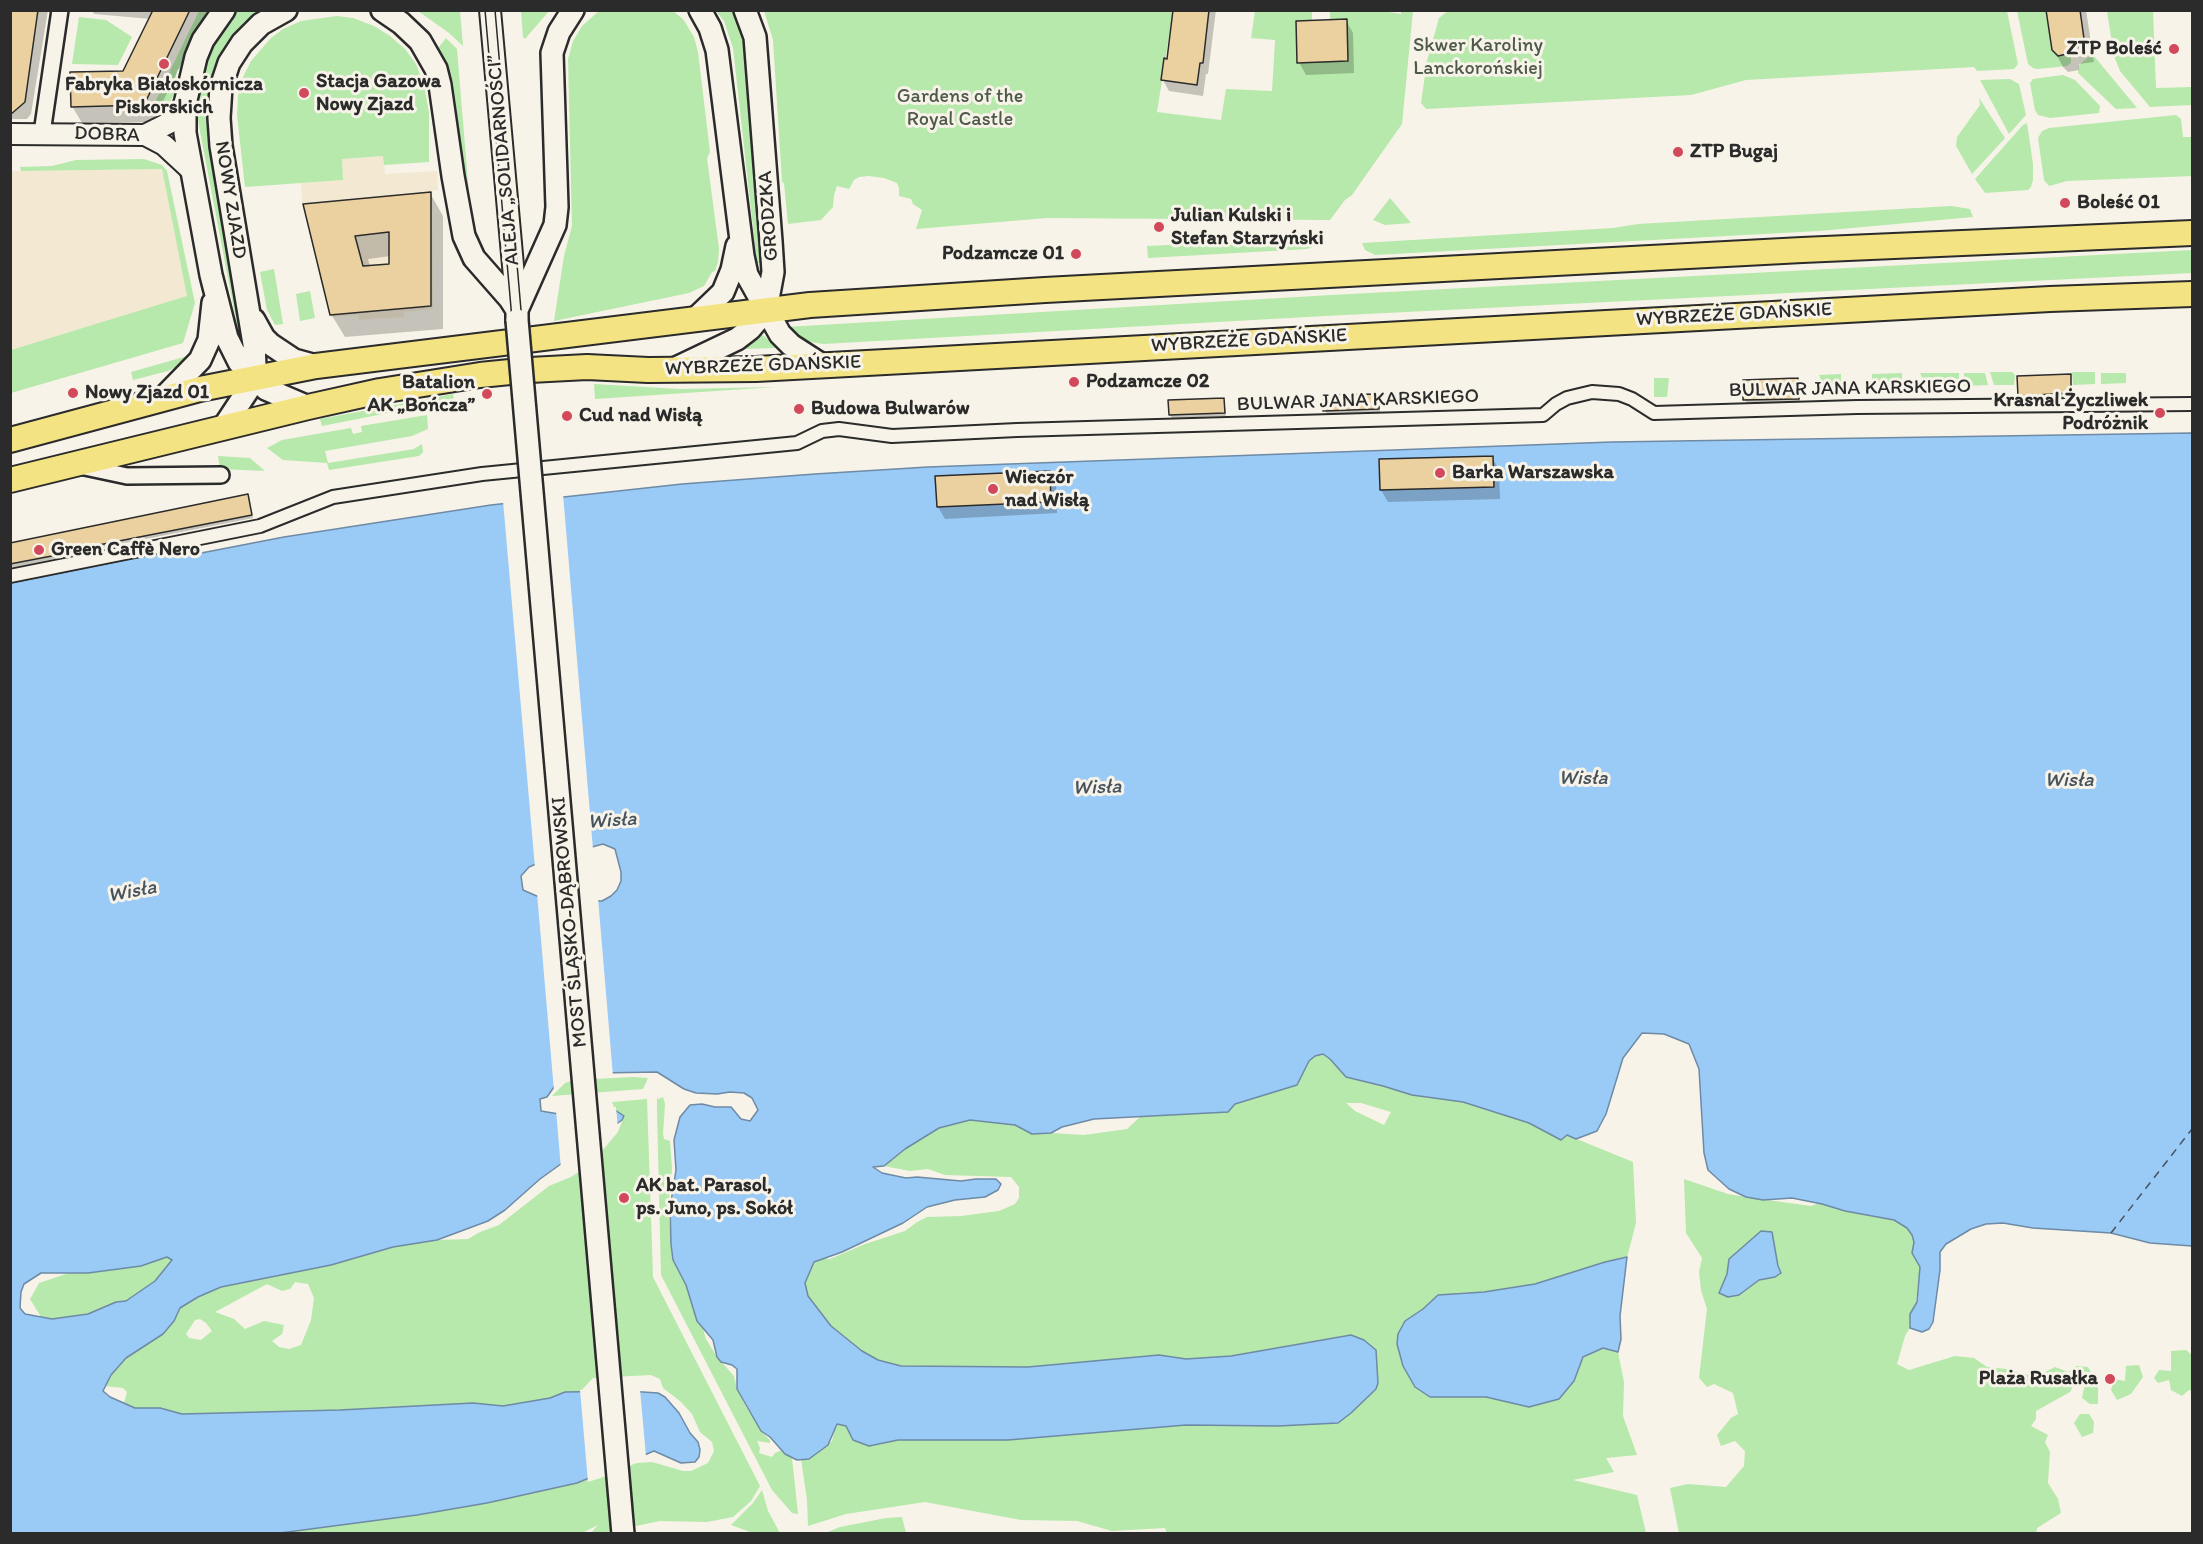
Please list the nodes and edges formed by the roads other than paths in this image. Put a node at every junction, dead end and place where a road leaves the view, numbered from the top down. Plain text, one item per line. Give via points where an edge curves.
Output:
1 (60, 10) edge
2 (224, 10) edge
3 (286, 10) edge
4 (382, 10) edge
5 (490, 10) edge
6 (573, 10) edge
7 (700, 10) edge
8 (745, 10) edge
9 (185, 104) junction
10 (42, 133) junction
11 (10, 134) edge
12 (145, 135) junction
13 (191, 170) junction
14 (739, 231) junction
15 (2193, 233) edge
16 (212, 275) junction
17 (2193, 294) edge
18 (248, 309) junction
19 (766, 310) junction
20 (517, 315) junction
21 (696, 318) junction
22 (822, 365) junction
23 (316, 366) junction
24 (672, 370) junction
25 (254, 377) junction
26 (162, 399) junction
27 (2193, 404) edge
28 (308, 407) junction
29 (223, 428) junction
30 (10, 440) edge
31 (74, 465) junction
32 (221, 475) dead end
33 (10, 480) edge
34 (10, 576) edge
35 (623, 1533) edge

1 - 10 street
2 - 9 main road, NOWY ZJAZD via 203,40
3 - 18 main road, NOWY ZJAZD via 261,24 242,43 229,63 221,87 221,146
4 - 20 main road via 420,41 436,69 464,236 474,258 510,299
5 - 20 street, ALEJA „SOLIDARNOŚCI”
6 - 20 main road via 552,53 555,225
7 - 14 main road via 717,50
8 - 19 main road, GRODZKA via 755,37 771,242 773,272
9 - 12 street via 169,123
9 - 13 main road, NOWY ZJAZD
10 - 11 street, DOBRA
10 - 12 street, DOBRA
12 - 13 street, DOBRA via 164,145
13 - 16 main road, NOWY ZJAZD
14 - 19 main road via 747,275
14 - 21 main road via 727,284
15 - 19 main road via 1068,289
16 - 25 main road, NOWY ZJAZD via 230,345
16 - 26 main road, NOWY ZJAZD via 209,340 200,360
17 - 22 main road, WYBRZEŻE GDAŃSKIE
18 - 23 main road, NOWY ZJAZD via 268,342 294,360
18 - 25 main road, NOWY ZJAZD via 255,344
19 - 21 main road
19 - 22 main road via 791,345
19 - 24 main road via 737,339
20 - 35 main road, MOST ŚLĄSKO-DĄBROWSKI, bridge
21 - 23 main road
22 - 24 main road, WYBRZEŻE GDAŃSKIE
23 - 25 main road
24 - 28 main road, WYBRZEŻE GDAŃSKIE via 530,370 422,384
25 - 26 main road
25 - 28 main road, NOWY ZJAZD via 266,389
25 - 29 main road, NOWY ZJAZD
26 - 30 main road
27 - 34 street, BULWAR JANA KARSKIEGO via 1654,413 1618,394 1592,392 1567,398 1543,415 892,436 839,429 822,431 797,443 482,474 333,497 260,526
28 - 29 main road, WYBRZEŻE GDAŃSKIE
29 - 31 main road, WYBRZEŻE GDAŃSKIE
31 - 32 street via 127,476
31 - 33 main road, WYBRZEŻE GDAŃSKIE

